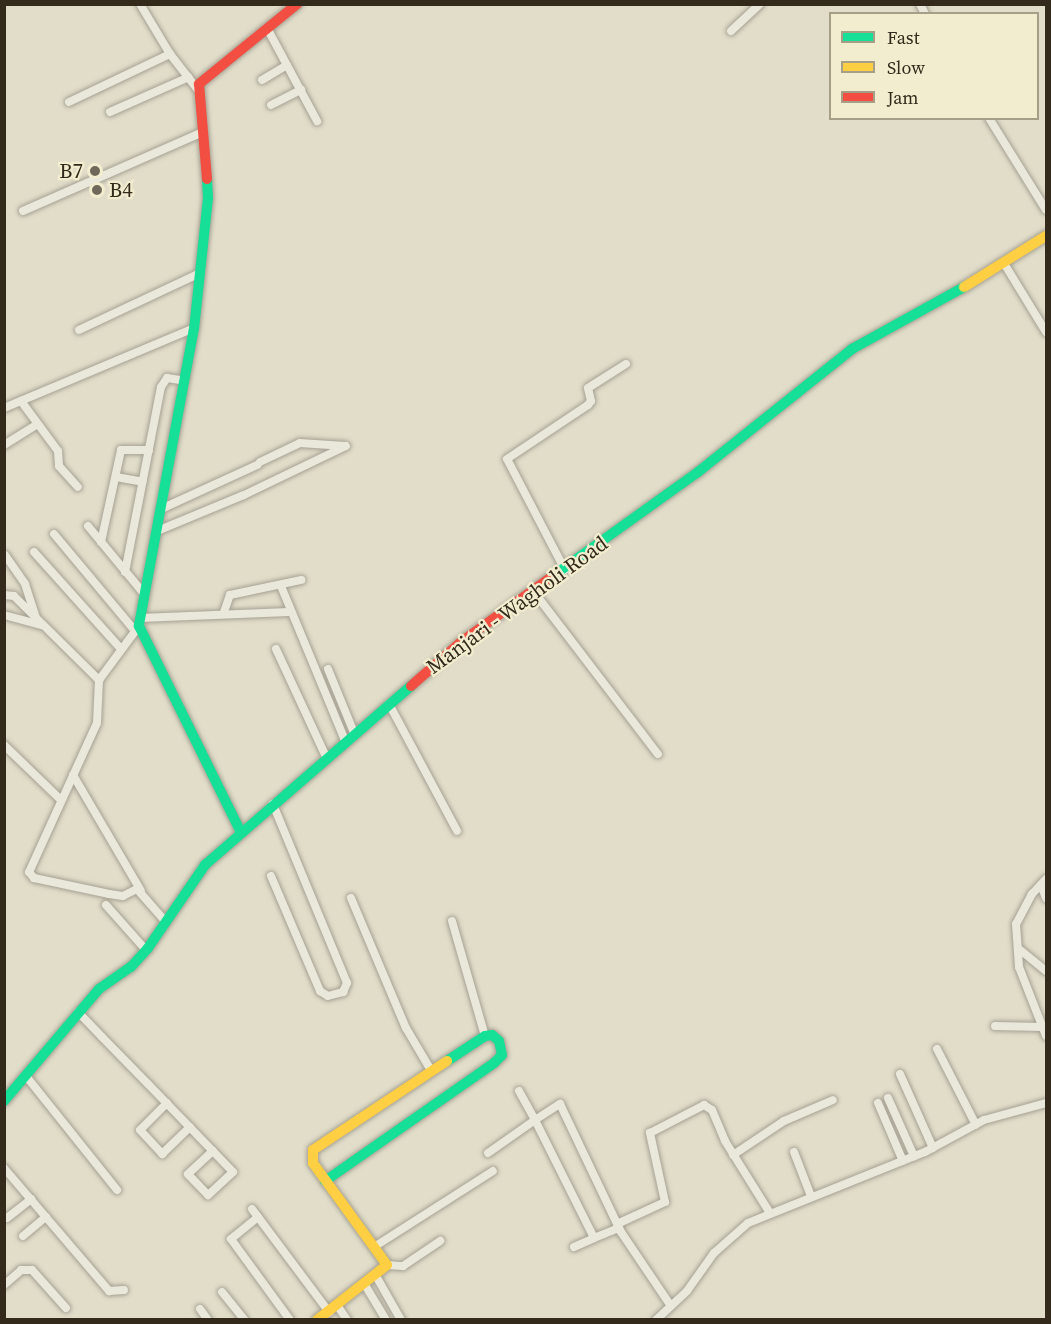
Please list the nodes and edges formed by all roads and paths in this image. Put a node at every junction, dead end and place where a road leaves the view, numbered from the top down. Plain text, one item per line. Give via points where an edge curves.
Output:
1 (140, 4) edge
2 (760, 4) edge
3 (292, 6) edge
4 (267, 28) junction
5 (731, 31) dead end
6 (170, 54) junction
7 (287, 65) junction
8 (189, 77) junction
9 (262, 80) dead end
10 (198, 90) junction
11 (301, 90) junction
12 (69, 102) dead end
13 (271, 105) dead end
14 (110, 112) dead end
15 (990, 120) edge
16 (317, 121) dead end
17 (201, 133) junction
18 (1047, 210) edge
19 (23, 211) dead end
20 (1047, 236) edge
21 (1005, 265) junction
22 (198, 274) junction
23 (194, 328) junction
24 (79, 330) dead end
25 (1047, 332) edge
26 (626, 364) dead end
27 (184, 381) junction
28 (21, 401) junction
29 (4, 408) edge
30 (38, 424) junction
31 (4, 445) edge
32 (149, 450) junction
33 (116, 477) junction
34 (143, 482) junction
35 (78, 487) dead end
36 (161, 509) junction
37 (88, 526) dead end
38 (157, 531) junction
39 (54, 534) dead end
40 (101, 542) junction
41 (34, 552) dead end
42 (5, 555) edge
43 (565, 570) junction
44 (125, 572) junction
45 (301, 580) dead end
46 (281, 586) junction
47 (534, 592) junction
48 (4, 595) edge
49 (145, 595) junction
50 (224, 612) junction
51 (290, 612) junction
52 (4, 615) edge
53 (40, 622) junction
54 (138, 625) junction
55 (120, 648) junction
56 (276, 649) dead end
57 (328, 669) dead end
58 (99, 680) junction
59 (389, 704) junction
60 (350, 739) junction
61 (4, 745) edge
62 (658, 754) dead end
63 (327, 759) junction
64 (73, 775) junction
65 (61, 800) junction
66 (273, 804) junction
67 (457, 831) dead end
68 (241, 832) junction
69 (271, 876) dead end
70 (1044, 882) edge
71 (351, 898) dead end
72 (1047, 898) edge
73 (106, 905) dead end
74 (152, 911) junction
75 (452, 921) dead end
76 (166, 922) junction
77 (1018, 949) junction
78 (146, 950) junction
79 (1047, 971) edge
80 (78, 1012) junction
81 (995, 1026) dead end
82 (1043, 1027) junction
83 (485, 1036) junction
84 (1047, 1036) edge
85 (937, 1049) dead end
86 (432, 1072) junction
87 (900, 1074) dead end
88 (26, 1076) junction
89 (519, 1091) dead end
90 (888, 1098) dead end
91 (833, 1100) dead end
92 (4, 1101) edge
93 (167, 1103) junction
94 (878, 1103) dead end
95 (1047, 1103) edge
96 (536, 1119) junction
97 (976, 1125) junction
98 (190, 1127) junction
99 (933, 1148) junction
100 (213, 1151) junction
101 (794, 1152) dead end
102 (488, 1153) dead end
103 (733, 1155) junction
104 (914, 1156) junction
105 (903, 1161) junction
106 (4, 1168) edge
107 (493, 1172) dead end
108 (325, 1181) junction
109 (117, 1190) dead end
110 (811, 1196) junction
111 (31, 1198) junction
112 (252, 1209) dead end
113 (771, 1213) junction
114 (46, 1217) junction
115 (258, 1217) junction
116 (7, 1218) dead end
117 (618, 1226) junction
118 (23, 1236) dead end
119 (594, 1238) junction
120 (440, 1241) dead end
121 (574, 1246) dead end
122 (374, 1247) junction
123 (387, 1265) junction
124 (376, 1276) junction
125 (4, 1285) edge
126 (365, 1285) junction
127 (124, 1290) dead end
128 (222, 1292) dead end
129 (670, 1306) junction
130 (66, 1308) dead end
131 (333, 1308) junction
132 (200, 1310) dead end
133 (208, 1320) edge
134 (245, 1320) edge
135 (290, 1320) edge
136 (317, 1320) edge
137 (347, 1320) edge
138 (386, 1320) edge
139 (401, 1320) edge
140 (656, 1320) edge

1 - 6 street
2 - 5 street
3 - 4 street
4 - 7 street
4 - 10 street via 205,76
6 - 8 street
6 - 12 street
7 - 9 street
7 - 11 street
8 - 10 street
8 - 14 street
10 - 17 street
11 - 13 street
11 - 16 street
15 - 18 street
17 - 19 street
17 - 22 street via 208,198
20 - 21 street, Manjari - Wagholi Road
21 - 25 street
21 - 43 street, Manjari - Wagholi Road via 852,348 698,472
22 - 23 street
22 - 24 street
23 - 27 street
23 - 28 street
26 - 43 street via 588,388 588,405 507,459
27 - 32 street via 168,378 162,383
27 - 36 street
28 - 29 street
28 - 30 street
30 - 31 street
30 - 35 street via 59,454 59,466
32 - 33 street via 123,448
32 - 34 street
33 - 34 street
33 - 40 street
34 - 44 street
36 - 38 street
36 - 38 street via 300,443 346,446
37 - 40 street
38 - 49 street
39 - 54 street
40 - 44 street
41 - 55 street
42 - 53 street via 26,584
43 - 47 street, Manjari - Wagholi Road
44 - 49 street
45 - 46 street
46 - 50 street via 230,595
46 - 51 street
47 - 59 street, Manjari - Wagholi Road via 460,642
47 - 62 street
48 - 53 street via 11,594
49 - 54 street
50 - 51 street
50 - 54 street
51 - 60 street
52 - 53 street
53 - 58 street
54 - 55 street
54 - 68 street
55 - 58 street
56 - 63 street
57 - 60 street
58 - 64 street via 99,718
59 - 60 street, Manjari - Wagholi Road
59 - 67 street
60 - 63 street, Manjari - Wagholi Road
61 - 65 street
63 - 66 street, Manjari - Wagholi Road
64 - 65 street
64 - 74 street
65 - 74 street via 30,870 32,877 123,896 137,889
66 - 68 street, Manjari - Wagholi Road
66 - 69 street via 347,983 343,992 328,996 320,991
68 - 76 street, Manjari - Wagholi Road via 205,865
70 - 72 street
70 - 77 street via 1017,921
71 - 86 street via 406,1028
73 - 78 street
74 - 76 street
75 - 83 street
76 - 78 street, Manjari - Wagholi Road
77 - 79 street
77 - 82 street via 1018,967
78 - 80 street, Manjari - Wagholi Road
80 - 88 street, Manjari - Wagholi Road
80 - 93 street
81 - 82 street
82 - 84 street
83 - 86 street
83 - 108 street via 492,1035 499,1041 502,1055 494,1063
85 - 97 street
86 - 108 street via 313,1150 310,1156
87 - 99 street
88 - 92 street, Manjari - Wagholi Road
88 - 109 street
89 - 96 street
90 - 104 street
91 - 103 street via 784,1121
93 - 98 street
93 - 98 street via 140,1130 162,1154
94 - 105 street
95 - 97 street via 1009,1111
96 - 102 street
96 - 117 street via 560,1104
96 - 119 street
97 - 99 street
98 - 100 street
99 - 104 street
100 - 100 street via 188,1174 207,1195 233,1172
101 - 110 street
103 - 113 street
103 - 117 street via 707,1106 654,1130 649,1136 665,1202
104 - 105 street
105 - 110 street
106 - 111 street
107 - 122 street
108 - 122 street
110 - 113 street
111 - 114 street
111 - 116 street
112 - 115 street
113 - 129 street via 748,1223 714,1254
114 - 118 street
114 - 127 street via 109,1291
115 - 131 street
115 - 135 street via 231,1239
117 - 119 street
117 - 129 street
119 - 121 street
120 - 123 street via 403,1266
122 - 123 street
123 - 124 street
124 - 126 street
124 - 139 street
125 - 130 street via 21,1270 32,1270
126 - 131 street
126 - 138 street
128 - 134 street
129 - 140 street
131 - 136 street
131 - 137 street
132 - 133 street

